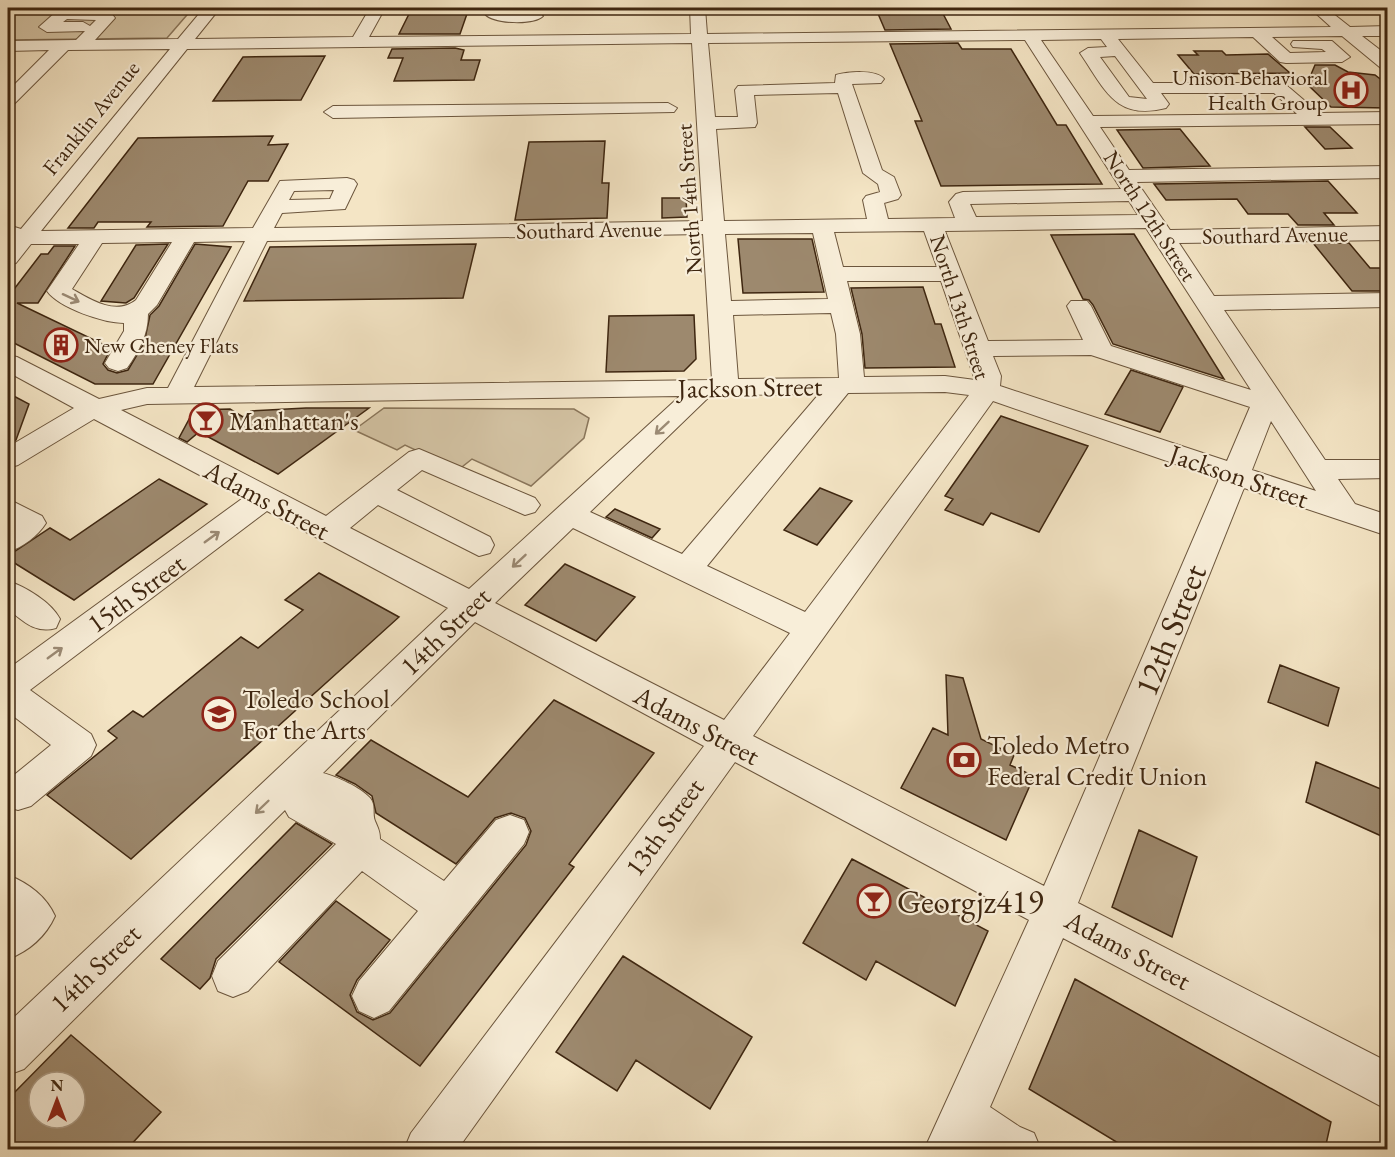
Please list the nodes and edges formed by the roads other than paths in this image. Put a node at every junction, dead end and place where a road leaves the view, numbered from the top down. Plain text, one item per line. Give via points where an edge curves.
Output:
1 (212, 8) edge
2 (377, 8) edge
3 (496, 8) edge
4 (697, 8) edge
5 (1317, 8) edge
6 (537, 12) edge
7 (98, 27) dead end
8 (1346, 31) junction
9 (1388, 31) edge
10 (1257, 32) junction
11 (1106, 34) junction
12 (1030, 35) junction
13 (863, 37) junction
14 (700, 40) junction
15 (530, 41) junction
16 (358, 43) junction
17 (182, 44) junction
18 (1272, 44) dead end
19 (81, 45) junction
20 (8, 46) edge
21 (63, 46) junction
22 (1119, 51) junction
23 (1388, 65) edge
24 (1105, 75) junction
25 (1057, 76) junction
26 (845, 88) junction
27 (1148, 88) junction
28 (348, 95) dead end
29 (519, 95) dead end
30 (8, 100) edge
31 (1297, 103) junction
32 (1160, 104) junction
33 (333, 112) junction
34 (1388, 118) edge
35 (1314, 119) junction
36 (1088, 122) junction
37 (707, 123) junction
38 (513, 127) dead end
39 (1388, 172) edge
40 (1123, 176) junction
41 (1136, 195) junction
42 (274, 207) dead end
43 (932, 224) junction
44 (968, 224) junction
45 (879, 225) junction
46 (822, 226) junction
47 (716, 228) junction
48 (1158, 229) junction
49 (1388, 233) edge
50 (16, 234) edge
51 (259, 235) junction
52 (187, 236) junction
53 (95, 237) junction
54 (8, 258) edge
55 (833, 274) junction
56 (950, 274) junction
57 (1388, 300) edge
58 (1207, 303) junction
59 (840, 306) junction
60 (1079, 306) dead end
61 (721, 308) junction
62 (136, 312) junction
63 (1099, 347) junction
64 (978, 349) junction
65 (8, 362) edge
66 (118, 363) dead end
67 (847, 385) junction
68 (715, 387) junction
69 (987, 390) junction
70 (177, 396) junction
71 (1267, 400) junction
72 (91, 409) junction
73 (8, 459) edge
74 (1388, 469) edge
75 (1317, 470) junction
76 (1235, 474) junction
77 (376, 492) junction
78 (264, 498) junction
79 (525, 505) dead end
80 (8, 509) edge
81 (1344, 511) junction
82 (569, 514) junction
83 (1388, 526) edge
84 (326, 531) junction
85 (8, 542) edge
86 (479, 545) dead end
87 (686, 570) junction
88 (471, 606) junction
89 (811, 629) junction
90 (8, 687) edge
91 (8, 693) edge
92 (727, 741) junction
93 (296, 788) junction
94 (18, 794) dead end
95 (510, 832) dead end
96 (356, 836) junction
97 (8, 894) edge
98 (447, 907) junction
99 (1054, 911) junction
100 (8, 939) edge
101 (233, 976) dead end
102 (375, 996) dead end
103 (8, 1053) edge
104 (1388, 1087) edge
105 (956, 1133) edge
106 (428, 1149) edge
107 (1017, 1149) edge

1 - 17 street, Franklin Avenue
2 - 16 street
3 - 6 street via 493,14 498,16
4 - 14 street, North 14th Street
5 - 8 street
6 - 15 street
7 - 19 street
8 - 9 street
8 - 10 street
8 - 23 street
10 - 11 street via 1233,32 1242,45 1167,46 1158,45 1146,34
10 - 18 street
11 - 12 street
11 - 22 street
12 - 13 street
12 - 25 street, North 12th Street
13 - 14 street
13 - 26 street via 880,72 842,79
14 - 15 street
14 - 37 street, North 14th Street
15 - 16 street
16 - 17 street
17 - 19 street
17 - 50 street, Franklin Avenue
19 - 21 street
20 - 21 street
21 - 30 street
22 - 24 street via 1089,52
22 - 27 street
24 - 25 street
24 - 32 street via 1127,103
25 - 36 street, North 12th Street
26 - 37 street via 744,90 748,123
26 - 45 street via 873,173 887,181 891,195 873,200
27 - 31 street via 1273,87 1284,90
27 - 32 street
28 - 33 street via 337,102
29 - 33 street via 668,94 668,117
31 - 32 street
31 - 35 street
33 - 38 street via 327,124 338,128
34 - 35 street
35 - 36 street
36 - 40 street, North 12th Street
37 - 47 street, North 14th Street
39 - 40 street
40 - 41 street, North 12th Street
41 - 44 street via 963,198 959,202
41 - 48 street, North 12th Street
42 - 51 street
43 - 44 street, Southard Avenue
43 - 45 street, Southard Avenue
43 - 56 street, North 13th Street
44 - 48 street, Southard Avenue
45 - 46 street, Southard Avenue
46 - 47 street, Southard Avenue
46 - 55 street
47 - 51 street, Southard Avenue
47 - 61 street, North 14th Street
48 - 49 street, Southard Avenue
48 - 58 street, North 12th Street
50 - 53 street, Southard Avenue
50 - 54 street, Franklin Avenue
51 - 52 street, Southard Avenue
51 - 70 street
52 - 53 street, Southard Avenue
52 - 62 street via 146,305
53 -> 62 street via 59,291 111,316
55 - 56 street
55 - 59 street
56 - 64 street, North 13th Street
57 - 58 street
58 - 71 street, North 12th Street
59 - 61 street
59 - 67 street via 848,334
60 - 63 street
61 - 68 street, North 14th Street
62 - 66 street via 136,331
63 - 64 street
63 - 71 street via 1101,351
64 - 69 street, North 13th Street via 988,376
65 - 72 street, Adams Street
67 - 68 street, Jackson Street
67 - 69 street, Jackson Street via 945,384
67 - 87 street
68 - 70 street, Jackson Street
68 -> 82 street, 14th Street
69 - 76 street, Jackson Street
69 - 89 street, 13th Street
70 - 72 street, Jackson Street via 147,396
71 - 75 street, North 12th Street
71 - 76 street
72 - 73 street, Jackson Street
72 - 78 street, Adams Street
74 - 75 street
75 - 81 street, North 12th Street
76 - 81 street, Jackson Street
76 - 99 street, 12th Street
77 - 79 street via 419,458
77 - 84 street
77 - 86 street
78 - 84 street, Adams Street
90 -> 78 street, 15th Street
80 - 85 street via 31,523
81 - 83 street, Jackson Street
82 - 87 street
82 -> 88 street, 14th Street
84 - 88 street, Adams Street
87 - 89 street
88 - 92 street, Adams Street
88 - 93 street, 14th Street
89 - 92 street, 13th Street
91 - 94 street via 78,745
92 - 99 street, Adams Street
92 - 106 street, 13th Street
93 - 96 street via 302,805
93 -> 103 street, 14th Street
95 - 98 street
96 - 98 street
96 - 101 street
97 - 100 street via 33,916
98 - 102 street
99 - 104 street, Adams Street
99 - 105 street, 12th Street
105 - 107 street

